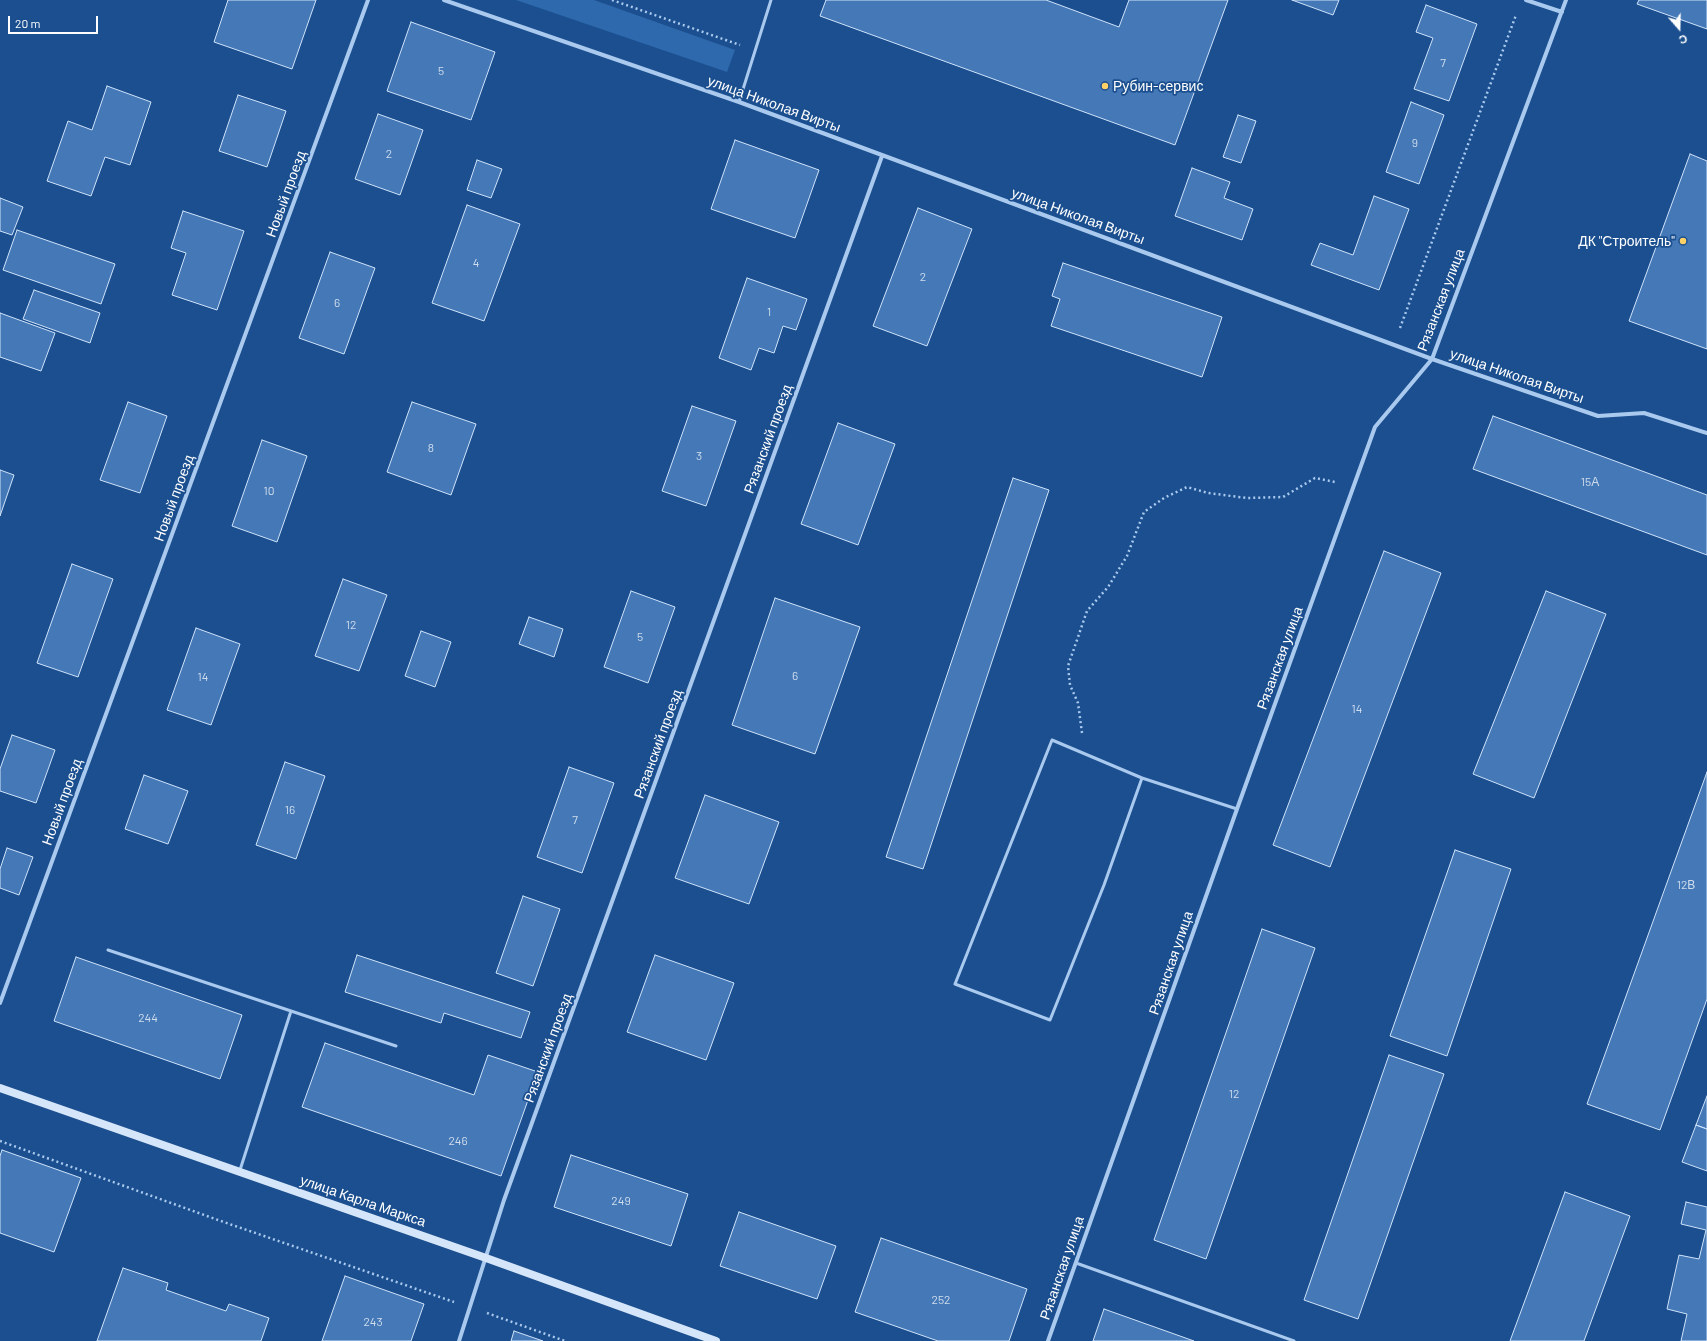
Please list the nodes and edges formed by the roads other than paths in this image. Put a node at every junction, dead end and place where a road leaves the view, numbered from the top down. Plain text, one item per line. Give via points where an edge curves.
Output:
1 (368, 0) edge
2 (444, 0) edge
3 (771, 0) edge
4 (1526, 0) edge
5 (1566, 0) edge
6 (1562, 12) junction
7 (739, 102) junction
8 (882, 156) junction
9 (1432, 359) junction
10 (1707, 433) edge
11 (1142, 778) junction
12 (1237, 809) junction
13 (108, 950) dead end
14 (0, 1003) edge
15 (291, 1011) junction
16 (396, 1046) dead end
17 (0, 1088) edge
18 (239, 1172) junction
19 (486, 1258) junction
20 (1076, 1263) junction
21 (459, 1341) edge
22 (716, 1341) edge
23 (1048, 1341) edge
24 (1294, 1341) edge

1 - 14 street, Новый проезд
2 - 7 street, улица Николая Вирты
3 - 7 lane
4 - 6 street
5 - 6 street, Рязанская улица
6 - 9 street, Рязанская улица
7 - 8 street, улица Николая Вирты
8 - 9 street, улица Николая Вирты
8 - 19 street, Рязанский проезд via 504,1200
9 - 10 street, улица Николая Вирты via 1598,416 1644,413
9 - 12 street, Рязанская улица via 1375,427
11 - 11 lane via 1052,740 955,984 1050,1020 1104,885
11 - 12 lane
12 - 20 street, Рязанская улица
13 - 15 lane
15 - 16 lane
15 - 18 lane
17 - 18 main road, улица Карла Маркса
18 - 19 main road, улица Карла Маркса
19 - 21 street, Рязанский проезд
19 - 22 main road, улица Карла Маркса
20 - 23 street, Рязанская улица
20 - 24 lane

